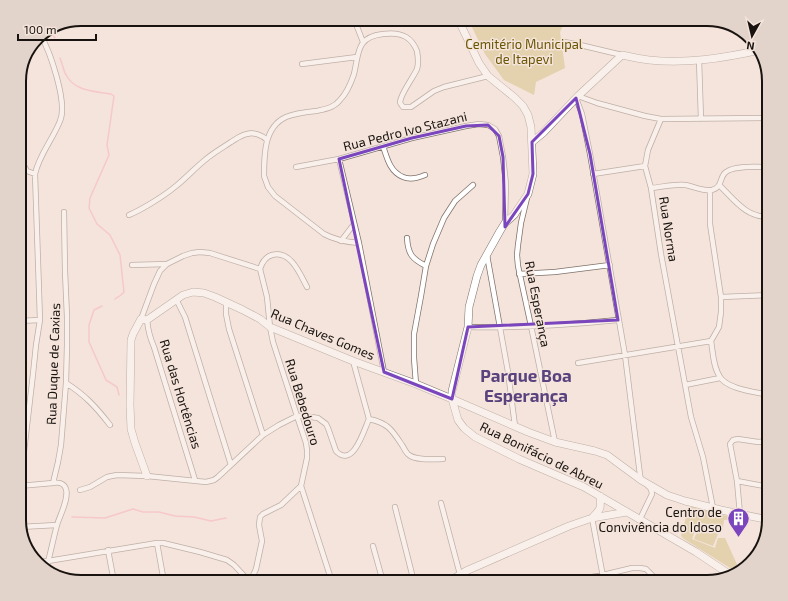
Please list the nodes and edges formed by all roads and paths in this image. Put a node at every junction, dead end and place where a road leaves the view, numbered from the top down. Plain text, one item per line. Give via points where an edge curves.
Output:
1 (357, 26) edge
2 (461, 26) edge
3 (43, 41) edge
4 (364, 42) junction
5 (564, 42) dead end
6 (622, 55) junction
7 (732, 55) edge
8 (357, 57) junction
9 (700, 60) junction
10 (302, 64) dead end
11 (488, 76) junction
12 (577, 97) junction
13 (700, 118) junction
14 (762, 118) edge
15 (661, 119) junction
16 (267, 140) junction
17 (532, 142) junction
18 (383, 146) junction
19 (339, 159) junction
20 (645, 166) junction
21 (762, 167) edge
22 (296, 168) dead end
23 (26, 169) edge
24 (35, 174) junction
25 (593, 174) junction
26 (425, 175) dead end
27 (472, 185) dead end
28 (719, 185) junction
29 (651, 188) junction
30 (710, 190) junction
31 (528, 194) junction
32 (64, 212) dead end
33 (129, 215) dead end
34 (762, 216) edge
35 (505, 223) junction
36 (354, 224) junction
37 (407, 238) dead end
38 (341, 241) junction
39 (359, 243) junction
40 (487, 255) junction
41 (167, 264) junction
42 (132, 265) dead end
43 (610, 265) junction
44 (426, 266) junction
45 (260, 269) junction
46 (519, 274) junction
47 (307, 287) dead end
48 (762, 295) edge
49 (721, 297) junction
50 (176, 299) junction
51 (226, 302) junction
52 (40, 320) junction
53 (144, 320) junction
54 (618, 320) junction
55 (26, 321) edge
56 (270, 326) junction
57 (531, 326) junction
58 (468, 327) junction
59 (500, 327) junction
60 (711, 341) junction
61 (678, 346) junction
62 (625, 355) junction
63 (353, 361) junction
64 (578, 363) dead end
65 (384, 372) junction
66 (720, 378) junction
67 (66, 383) junction
68 (416, 384) junction
69 (685, 385) junction
70 (762, 393) edge
71 (452, 399) junction
72 (297, 416) junction
73 (369, 419) junction
74 (110, 424) dead end
75 (515, 426) junction
76 (26, 431) edge
77 (263, 435) junction
78 (555, 442) junction
79 (762, 442) edge
80 (443, 459) dead end
81 (231, 465) junction
82 (147, 476) junction
83 (195, 480) junction
84 (737, 481) junction
85 (643, 482) junction
86 (53, 483) junction
87 (26, 485) edge
88 (301, 486) junction
89 (762, 486) edge
90 (80, 490) dead end
91 (664, 493) junction
92 (652, 494) junction
93 (600, 496) junction
94 (441, 503) dead end
95 (395, 507) dead end
96 (713, 508) junction
97 (627, 512) junction
98 (740, 514) junction
99 (592, 518) junction
100 (640, 519) junction
101 (762, 519) edge
102 (57, 525) junction
103 (27, 527) edge
104 (157, 542) junction
105 (373, 546) dead end
106 (108, 550) junction
107 (45, 561) edge
108 (48, 561) junction
109 (47, 564) edge
110 (726, 572) edge
111 (113, 575) edge
112 (163, 575) edge
113 (243, 575) edge
114 (254, 575) edge
115 (330, 575) edge
116 (381, 575) edge
117 (412, 575) edge
118 (460, 575) edge
119 (466, 575) edge
120 (603, 575) joint
121 (651, 575) edge

1 - 4 street
2 - 11 main road, Rua Bonifácio de Abreu
3 - 24 street via 55,72 62,111 61,119
4 - 8 street
4 - 11 street via 372,36 394,33 406,37 416,48 418,63 400,102 403,107 411,107 444,87
5 - 6 street
6 - 9 main road via 661,61
6 - 12 main road
7 - 9 main road
8 - 10 street
8 - 16 street via 351,84 335,106 285,117 272,130
9 - 13 street
11 - 17 main road, Rua Bonifácio de Abreu via 523,106 528,115
12 - 15 street
12 - 17 main road
12 - 25 street
13 - 14 street
13 - 15 street
15 - 20 street, Rua Norma via 648,150
16 - 33 street via 260,135 241,136 204,161 175,187
16 - 38 street via 264,176 268,187 279,199 324,234
17 - 31 main road, Rua Bonifácio de Abreu via 533,174
18 - 19 street, Rua Pedro Ivo Stazani
18 - 26 street via 388,162 397,174 408,179
18 - 35 street, Rua Pedro Ivo Stazani via 479,124 495,129 499,136 506,184
19 - 22 street, Rua Pedro Ivo Stazani
19 - 36 street
20 - 25 street
20 - 29 street, Rua Norma
21 - 28 street via 727,171
23 - 24 street
24 - 52 street
25 - 43 street
27 - 44 street via 455,200 447,213
28 - 30 street
28 - 34 street via 747,211
29 - 30 street via 684,185
29 - 61 street, Rua Norma
30 - 49 street via 710,224
31 - 35 main road, Rua Bonifácio de Abreu via 514,215
31 - 46 street, Rua Esperança via 518,245
32 - 67 street, Rua Duque de Caxias
35 - 40 main road, Rua Bonifácio de Abreu
36 - 38 street
36 - 39 street
37 - 44 street via 407,246 412,257
38 - 39 street
39 - 65 street
40 - 58 main road, Rua Bonifácio de Abreu via 473,289
40 - 59 street
41 - 42 street
41 - 45 street via 200,252
41 - 53 street via 160,271 154,284
43 - 46 street
43 - 54 street
44 - 68 street via 414,334
45 - 47 street via 267,257 286,256 298,270
45 - 56 street, Rua Bebedouro via 267,296
46 - 57 street, Rua Esperança
48 - 49 street
49 - 60 street via 719,327
50 - 51 main road, Rua Chaves Gomes via 188,293 204,292
50 - 53 main road, Rua Chaves Gomes
50 - 81 street via 185,317
51 - 56 main road, Rua Chaves Gomes
51 - 77 street via 229,329
52 - 55 street
52 - 76 street
53 - 82 main road via 131,340 130,405 135,443
53 - 83 street, Rua das Hortências
54 - 57 street
54 - 62 street
56 - 63 main road, Rua Chaves Gomes
56 - 72 street, Rua Bebedouro via 275,350
57 - 59 street
57 - 78 street, Rua Esperança
58 - 59 street
58 - 71 main road, Rua Bonifácio de Abreu
59 - 75 street
60 - 61 street
60 - 66 street via 714,362
61 - 62 street
61 - 69 street, Rua Norma
62 - 64 street
62 - 85 street
63 - 65 main road, Rua Chaves Gomes
63 - 73 street
65 - 68 main road, Rua Chaves Gomes
66 - 69 street
66 - 70 street via 724,383 742,390
67 - 74 street via 80,392
67 - 86 street, Rua Duque de Caxias via 59,456
68 - 71 main road, Rua Chaves Gomes
69 - 96 street, Rua Norma via 690,417 703,457
71 - 75 main road, Rua Chaves Gomes
71 - 93 main road, Rua Bonifácio de Abreu via 458,420 475,437 519,459 584,486
72 - 73 street via 322,420 328,428 336,451 343,456 352,453
72 - 77 street
72 - 88 street, Rua Bebedouro via 307,450
73 - 80 street via 388,426 410,456
75 - 78 main road, Rua Chaves Gomes
77 - 81 street
78 - 85 main road, Rua Chaves Gomes via 607,455
79 - 84 street via 738,439 730,444
81 - 83 street via 214,480
82 - 83 street
82 - 90 street via 112,476
84 - 89 street
84 - 98 street
85 - 91 main road, Rua Chaves Gomes
85 - 92 street via 651,489
86 - 87 street
86 - 102 street via 62,484 66,489
88 - 114 street via 280,505 260,517 262,541
88 - 115 street
91 - 92 street
91 - 96 main road, Rua Chaves Gomes
92 - 100 street
93 - 97 main road, Rua Bonifácio de Abreu
93 - 99 main road via 600,510
94 - 118 street
95 - 117 street
96 - 98 main road, Rua Chaves Gomes
97 - 99 main road
97 - 100 main road, Rua Bonifácio de Abreu
98 - 101 main road, Rua Chaves Gomes
99 - 119 main road via 492,559
99 - 120 street
100 - 110 main road, Rua Bonifácio de Abreu
102 - 103 street
102 - 108 street
104 - 106 street
104 - 112 street
104 - 113 street via 227,560
105 - 116 street
106 - 108 street
106 - 111 street
107 - 108 street
108 - 109 street
120 - 121 street via 640,568

